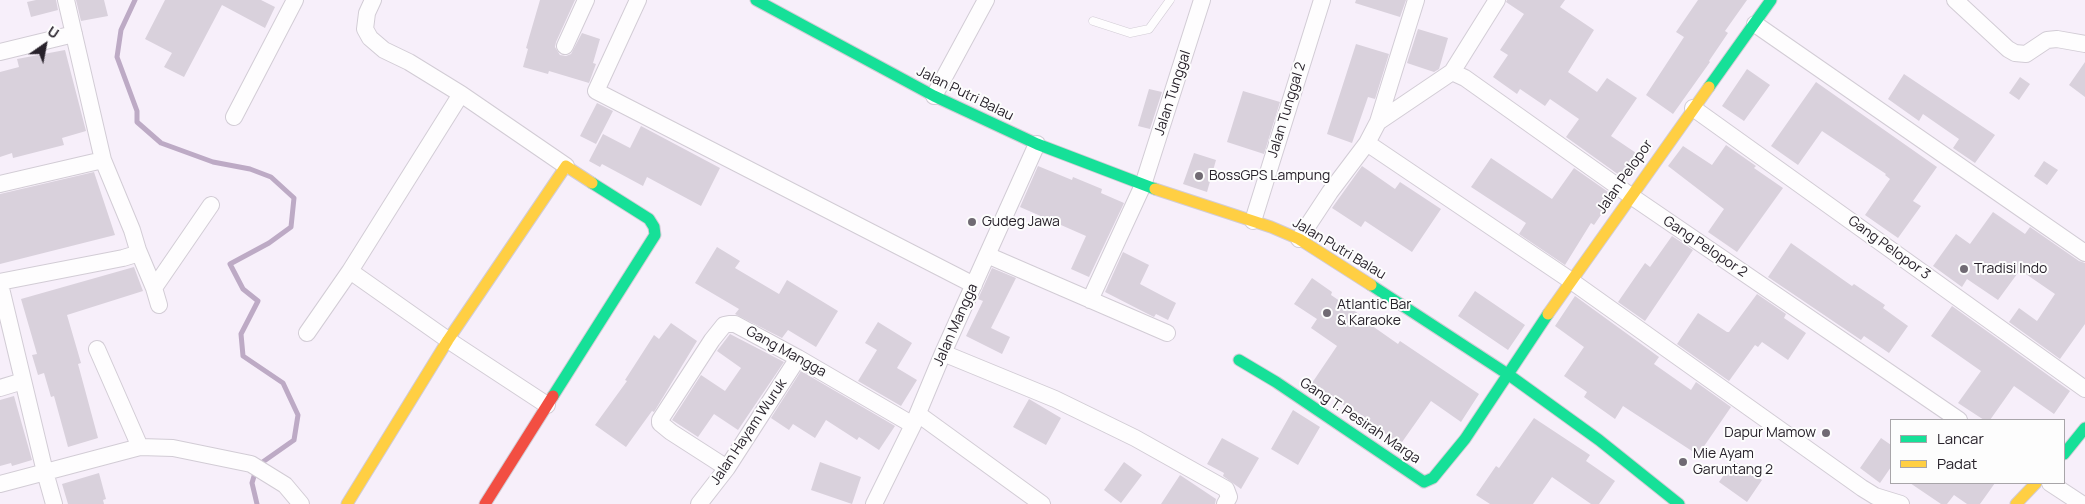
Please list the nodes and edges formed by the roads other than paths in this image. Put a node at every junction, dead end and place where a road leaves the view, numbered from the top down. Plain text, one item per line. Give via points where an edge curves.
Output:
1 (66, 0) edge
2 (373, 0) edge
3 (586, 0) edge
4 (638, 0) edge
5 (756, 0) edge
6 (986, 0) edge
7 (1170, 0) edge
8 (1202, 0) edge
9 (1322, 0) edge
10 (1416, 0) edge
11 (1497, 0) edge
12 (1772, 0) edge
13 (1954, 0) edge
14 (288, 2) edge
15 (1093, 21) dead end
16 (1755, 24) junction
17 (74, 34) junction
18 (2085, 44) edge
19 (565, 46) dead end
20 (0, 52) edge
21 (1452, 72) junction
22 (461, 94) junction
23 (934, 96) junction
24 (1693, 108) junction
25 (234, 117) dead end
26 (1378, 122) junction
27 (1367, 143) junction
28 (1036, 144) junction
29 (103, 160) junction
30 (566, 166) junction
31 (0, 184) edge
32 (1143, 185) junction
33 (1631, 196) junction
34 (211, 206) dead end
35 (1253, 221) junction
36 (1299, 239) junction
37 (138, 250) junction
38 (2085, 253) edge
39 (987, 255) junction
40 (350, 271) junction
41 (1570, 280) junction
42 (0, 283) edge
43 (974, 285) junction
44 (154, 288) junction
45 (1090, 300) junction
46 (158, 305) dead end
47 (307, 333) dead end
48 (1167, 333) dead end
49 (448, 340) junction
50 (97, 349) dead end
51 (943, 353) junction
52 (798, 358) junction
53 (1239, 360) dead end
54 (1509, 375) junction
55 (23, 381) junction
56 (0, 388) edge
57 (2085, 389) edge
58 (547, 405) junction
59 (1958, 419) edge
60 (916, 420) junction
61 (2085, 428) edge
62 (140, 448) junction
63 (2065, 453) edge
64 (727, 468) junction
65 (45, 472) junction
66 (0, 484) edge
67 (2035, 484) edge
68 (2052, 484) edge
69 (54, 504) edge
70 (301, 504) edge
71 (347, 504) edge
72 (485, 504) edge
73 (699, 504) edge
74 (874, 504) edge
75 (1042, 504) edge
76 (1225, 504) edge
77 (1679, 504) edge
78 (1901, 504) edge
79 (2016, 504) edge
80 (2082, 504) edge

1 - 17 street
2 - 22 street via 365,29 370,38 384,50
3 - 19 street
4 - 43 street via 596,91
5 - 23 street, Jalan Putri Balau
6 - 23 street
7 - 15 lane via 1149,29 1130,33
8 - 32 street, Jalan Tunggal
9 - 35 street, Jalan Tunggal 2
10 - 26 street
11 - 21 street
12 - 16 street, Jalan Pelopor
13 - 18 street via 2015,53 2026,54 2047,40
14 - 25 street
16 - 24 street, Jalan Pelopor
16 - 38 street
17 - 20 street
17 - 29 street
21 - 26 street
21 - 33 street, Gang Pelopor 2
22 - 30 street
22 - 40 street
23 - 28 street, Jalan Putri Balau
24 - 33 street, Jalan Pelopor
24 - 57 street, Gang Pelopor 3
26 - 27 street
27 - 36 street
27 - 41 street
28 - 32 street, Jalan Putri Balau
28 - 39 street, Jalan Mangga
29 - 31 street
29 - 37 street
30 - 49 street
30 - 58 street via 649,219 655,235
32 - 35 street, Jalan Putri Balau
32 - 45 street, Jalan Tunggal
33 - 41 street, Jalan Pelopor
33 - 59 street, Gang Pelopor 2
34 - 44 street
35 - 36 street, Jalan Putri Balau
36 - 54 street, Jalan Putri Balau
37 - 42 street via 123,258
37 - 44 street
39 - 43 street, Jalan Mangga
39 - 45 street
40 - 47 street
40 - 49 street
41 - 54 street, Jalan Pelopor
41 - 78 street via 1862,488 1874,496
42 - 55 street
43 - 51 street, Jalan Mangga
44 - 46 street
45 - 48 street
49 - 58 street
49 - 71 street
50 - 62 street
51 - 60 street, Jalan Mangga
51 - 76 street via 1055,399 1144,443 1226,489 1229,497
52 - 60 street, Gang Mangga
52 - 64 street, Jalan Hayam Wuruk
52 - 64 street, Gang Mangga via 734,324 724,325 678,390 660,423
53 - 54 street, Gang T. Pesirah Marga via 1424,482 1433,478 1448,462
54 - 77 street, Jalan Putri Balau via 1599,440
55 - 56 street
55 - 65 street
58 - 72 street
60 - 74 street, Jalan Mangga
60 - 75 street, Gang Mangga
61 - 63 street
62 - 65 street
62 - 70 street via 173,448 258,468 284,485
64 - 73 street, Jalan Hayam Wuruk
65 - 66 street
65 - 69 street
67 - 79 street
68 - 80 street

